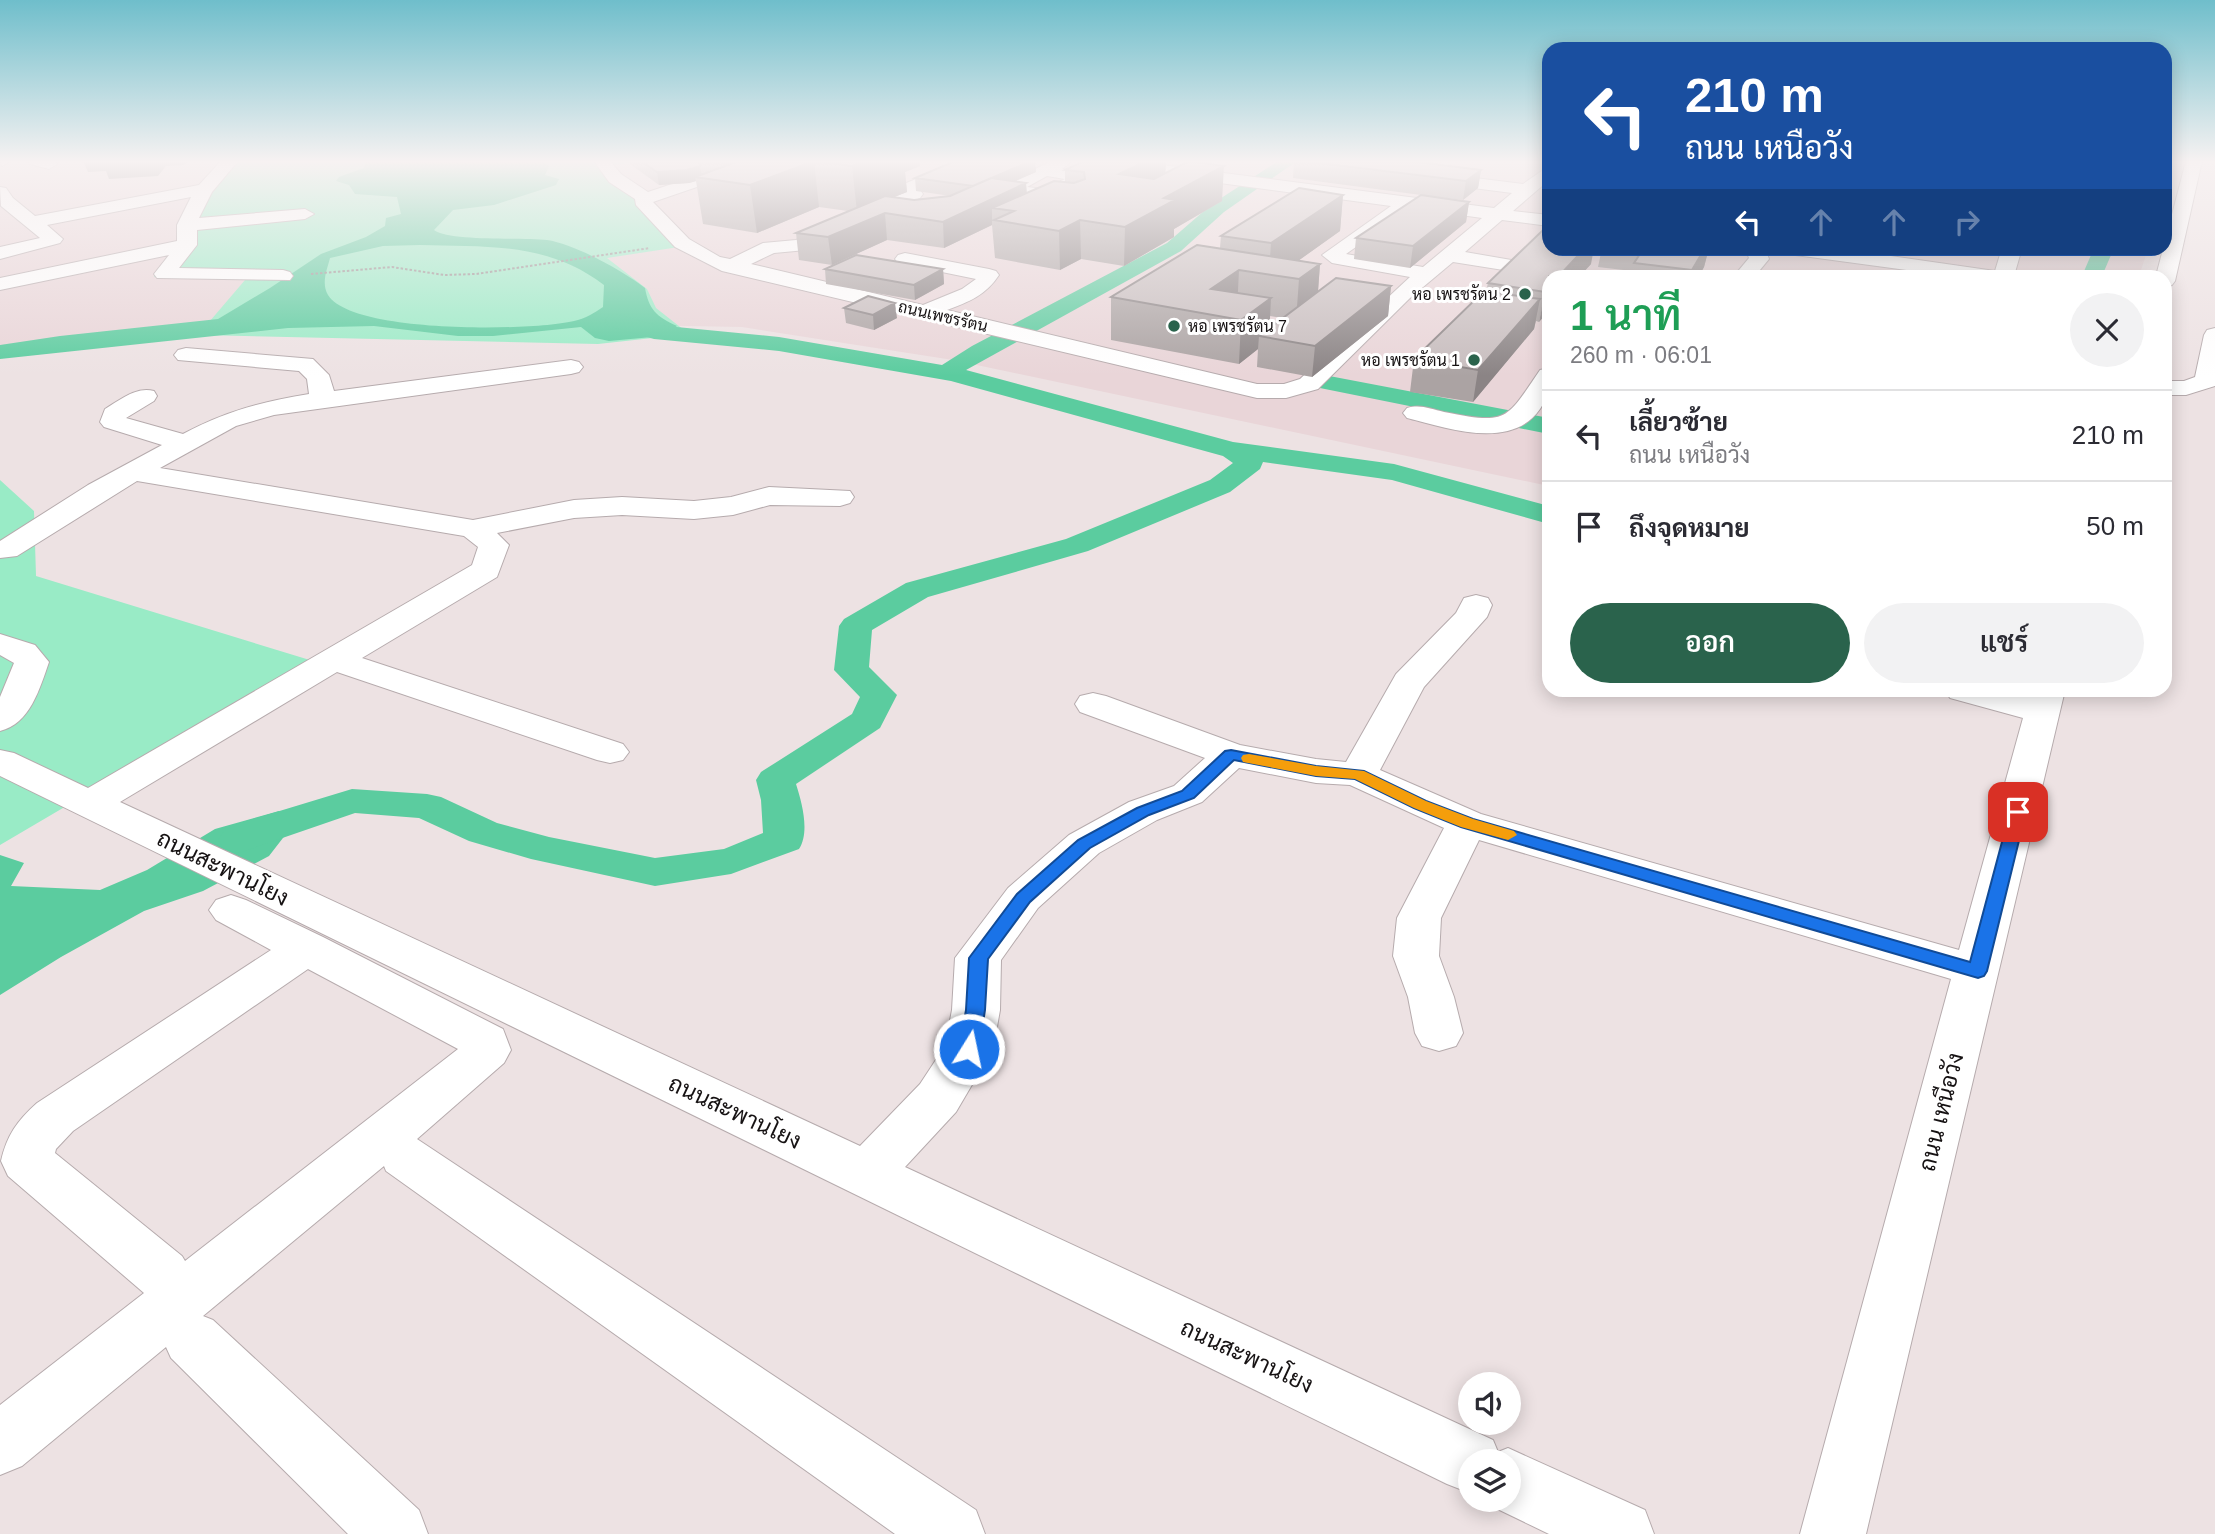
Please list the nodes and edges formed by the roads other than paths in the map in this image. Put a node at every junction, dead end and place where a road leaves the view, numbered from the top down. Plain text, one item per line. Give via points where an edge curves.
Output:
1 (45, 233) edge
2 (200, 233) edge
3 (672, 233) edge
4 (776, 233) edge
5 (833, 233) edge
6 (1364, 233) edge
7 (1474, 233) edge
8 (2177, 233) edge
9 (186, 235) junction
10 (770, 247) junction
11 (2172, 252) edge
12 (0, 253) edge
13 (1448, 255) junction
14 (1759, 256) edge
15 (1788, 256) edge
16 (1827, 256) edge
17 (905, 259) dead end
18 (1516, 266) edge
19 (729, 267) junction
20 (1749, 270) edge
21 (1894, 270) edge
22 (1426, 274) junction
23 (282, 276) dead end
24 (0, 284) edge
25 (925, 312) junction
26 (2215, 335) edge
27 (186, 355) dead end
28 (571, 367) dead end
29 (1542, 385) edge
30 (2172, 388) edge
31 (145, 396) dead end
32 (322, 400) junction
33 (1416, 413) dead end
34 (183, 443) junction
35 (133, 472) junction
36 (840, 496) dead end
37 (473, 529) junction
38 (2, 550) edge
39 (1476, 604) dead end
40 (0, 644) edge
41 (334, 660) junction
42 (2016, 697) edge
43 (2046, 701) edge
44 (1093, 704) dead end
45 (0, 720) edge
46 (610, 752) dead end
47 (1231, 755) junction
48 (0, 761) edge
49 (1358, 774) junction
50 (89, 804) junction
51 (1467, 823) junction
52 (243, 897) junction
53 (307, 948) junction
54 (1978, 971) junction
55 (1439, 1033) dead end
56 (405, 1156) dead end
57 (865, 1175) junction
58 (162, 1274) dead end
59 (192, 1339) dead end
60 (0, 1444) edge
61 (1458, 1456) edge
62 (1521, 1486) edge
63 (923, 1526) edge
64 (395, 1534) edge
65 (1621, 1534) edge
66 (1833, 1534) edge

1 - 12 street via 53,239
2 - 9 street
3 - 19 street, ถนนเพชรรัตน via 682,243
4 - 10 street via 752,243
5 - 10 street via 799,246
6 - 22 street via 1332,255
7 - 13 street, ถนนเพชรรัตน
8 - 11 street
9 - 23 street via 164,274
9 - 24 street
10 - 19 street
13 - 18 street
13 - 22 street, ถนนเพชรรัตน
14 - 20 street
15 - 21 street
16 - 21 street
17 - 25 street via 989,275 973,290
19 - 25 street, ถนนเพชรรัตน
22 - 25 street, ถนนเพชรรัตน via 1309,384 1286,391 1257,391
26 - 30 street via 2206,381
27 - 32 street via 304,364 317,371
28 - 32 street
29 - 33 street via 1519,417 1502,424 1475,425
31 - 34 street via 114,414 113,422
32 - 34 street via 227,421
34 - 35 street
35 - 37 street
35 - 38 street
36 - 37 street via 769,496 694,510 574,509
37 - 41 street via 494,545 486,570
39 - 49 street via 1471,617 1409,682
40 - 45 street via 23,652 32,662 19,697
41 - 46 street
41 - 50 street
42 - 43 street
43 - 54 street, ถนน เหนือวัง
44 - 47 street
47 - 49 street
47 - 57 street via 1188,794 1143,811 1084,844 1023,898 978,958 969,1049 938,1098
48 - 50 street, ถนนสะพานโยง
49 - 51 street
50 - 52 street, ถนนสะพานโยง via 167,841
51 - 54 street
51 - 55 street via 1419,918 1416,956
52 - 53 street
52 - 57 street, ถนนสะพานโยง
53 - 58 street via 55,1117 32,1140 27,1160
53 - 60 street via 486,1042 487,1050
54 - 66 street, ถนน เหนือวัง
56 - 63 street
57 - 61 street, ถนนสะพานโยง
59 - 64 street
62 - 65 street

